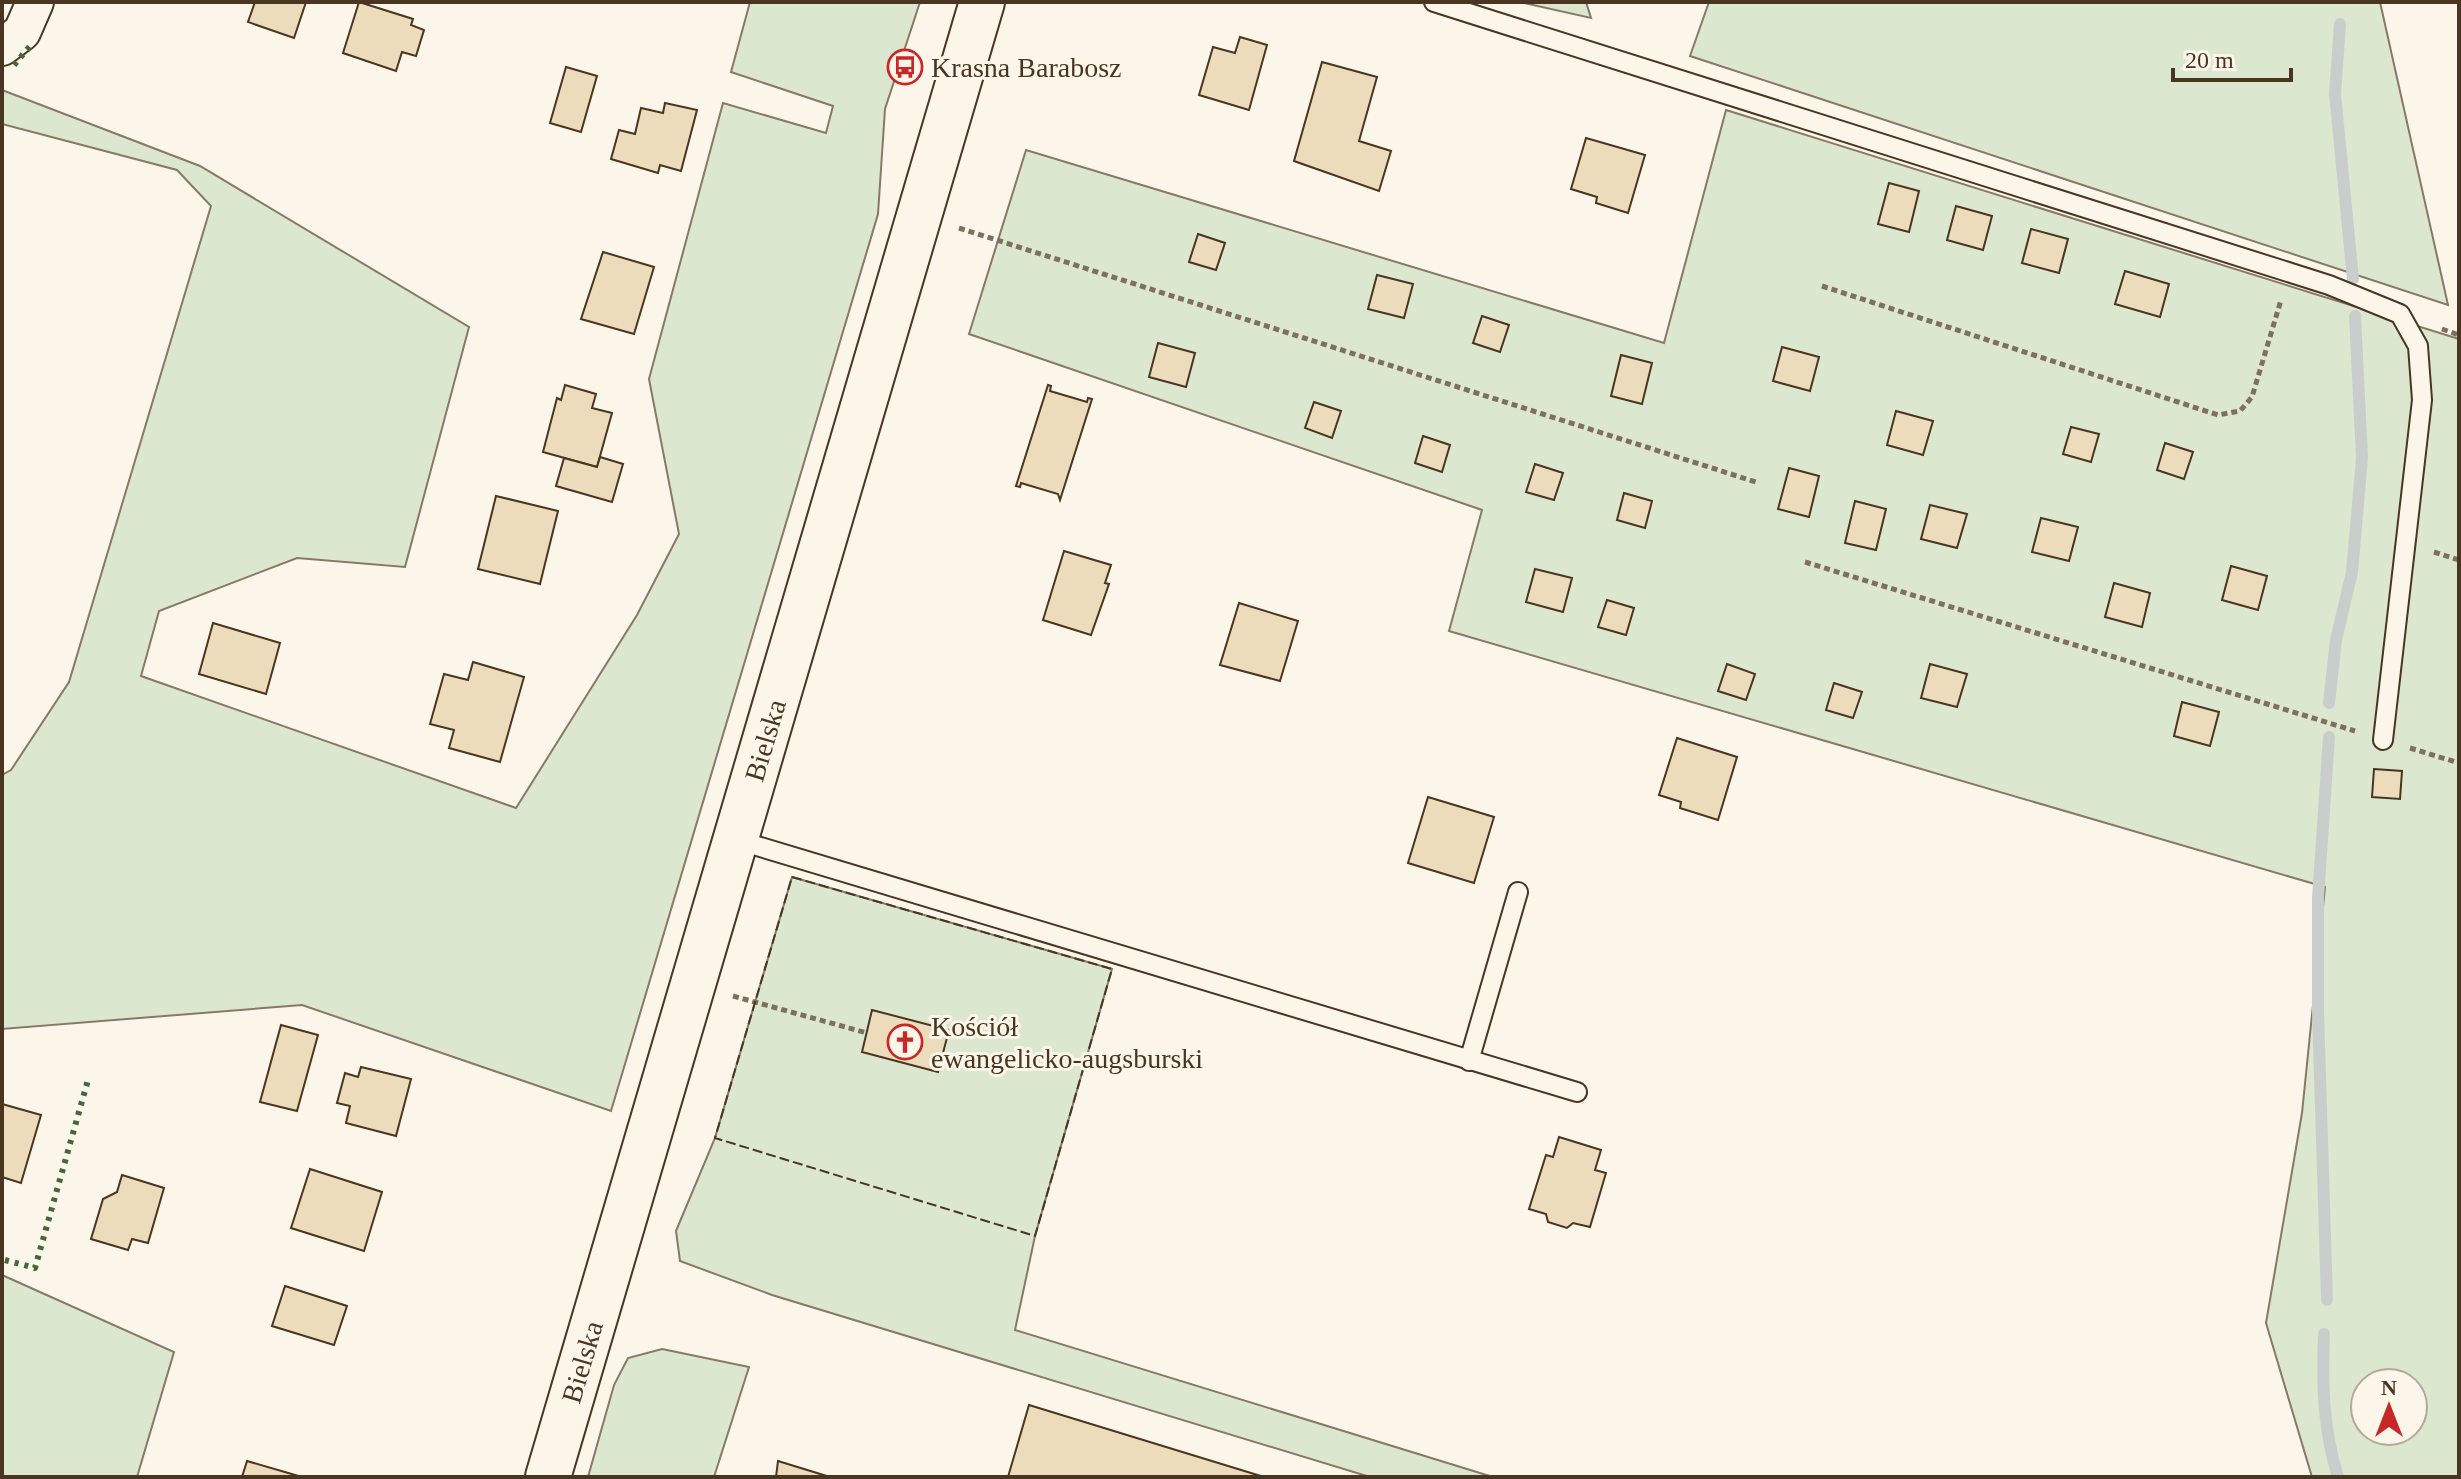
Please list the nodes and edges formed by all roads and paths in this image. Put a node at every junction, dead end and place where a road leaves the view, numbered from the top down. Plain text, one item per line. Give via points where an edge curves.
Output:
1 (35, 2) edge
2 (982, 2) edge
3 (1434, 2) edge
4 (2, 47) edge
5 (920, 215) junction
6 (2289, 273) junction
7 (1822, 286) dead end
8 (1759, 483) dead end
9 (1805, 562) dead end
10 (2383, 740) junction
11 (2459, 763) edge
12 (737, 840) junction
13 (1518, 892) dead end
14 (725, 994) dead end
15 (867, 1033) dead end
16 (1469, 1061) junction
17 (1577, 1092) dead end
18 (548, 1477) edge

1 - 4 street via 22,32
2 - 5 street, Bielska
3 - 6 lane
5 - 8 path
5 - 12 street, Bielska
6 - 7 path via 2252,397 2240,411 2218,415
6 - 10 lane via 2400,314 2418,346 2422,400
9 - 10 path
10 - 11 path
12 - 16 lane
12 - 18 street, Bielska
13 - 16 lane
14 - 15 path
16 - 17 lane

